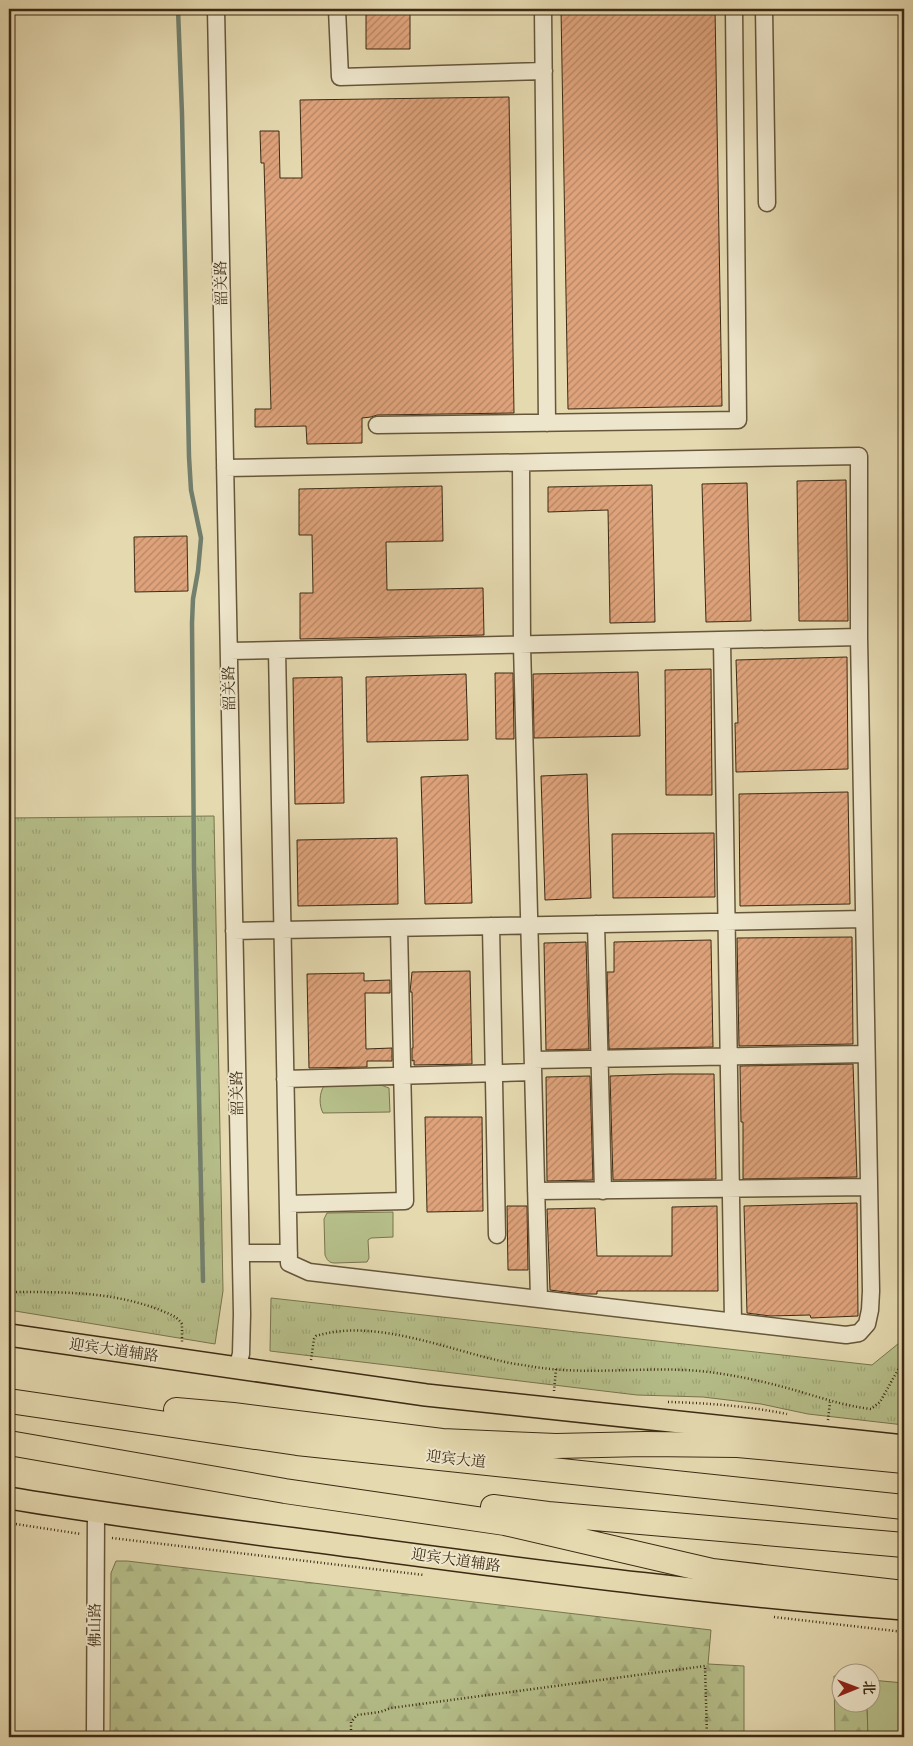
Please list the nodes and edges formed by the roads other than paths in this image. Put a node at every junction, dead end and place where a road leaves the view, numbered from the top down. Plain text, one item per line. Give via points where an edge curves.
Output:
1 (216, 9) edge
2 (337, 9) edge
3 (543, 9) edge
4 (734, 9) edge
5 (764, 9) edge
6 (544, 71) junction
7 (767, 203) dead end
8 (547, 423) junction
9 (377, 425) dead end
10 (521, 463) junction
11 (225, 468) junction
12 (859, 637) junction
13 (722, 640) junction
14 (522, 645) junction
15 (276, 650) junction
16 (228, 652) junction
17 (864, 919) junction
18 (726, 922) junction
19 (596, 924) junction
20 (491, 926) junction
21 (529, 926) junction
22 (400, 928) junction
23 (282, 930) junction
24 (234, 931) junction
25 (866, 1054) junction
26 (728, 1056) junction
27 (600, 1059) junction
28 (533, 1066) junction
29 (494, 1073) junction
30 (403, 1076) junction
31 (285, 1079) junction
32 (869, 1187) junction
33 (730, 1189) junction
34 (603, 1191) junction
35 (536, 1192) junction
36 (288, 1204) junction
37 (496, 1235) dead end
38 (241, 1253) junction
39 (289, 1253) junction
40 (539, 1299) junction
41 (733, 1321) junction
42 (9, 1335) edge
43 (237, 1367) junction
44 (9, 1397) edge
45 (9, 1401) edge
46 (9, 1441) edge
47 (904, 1446) edge
48 (904, 1461) edge
49 (9, 1498) edge
50 (904, 1507) edge
51 (96, 1512) junction
52 (904, 1545) edge
53 (904, 1593) edge
54 (904, 1608) edge
55 (94, 1737) edge

1 - 11 street, 韶关路
2 - 6 street via 340,77
3 - 6 street
4 - 8 street via 738,420
5 - 7 street
6 - 8 street
8 - 9 street
10 - 11 street
10 - 12 street via 859,456
10 - 14 street
11 - 16 street, 韶关路
12 - 13 street
12 - 17 street
13 - 14 street
13 - 18 street
14 - 15 street
14 - 21 street
15 - 16 street
15 - 23 street
16 - 24 street, 韶关路
17 - 18 street
17 - 25 street
18 - 19 street
18 - 26 street
19 - 21 street
19 - 27 street
20 - 21 street
20 - 22 street
20 - 29 street
21 - 28 street
22 - 23 street
22 - 30 street
23 - 24 street
23 - 31 street
24 - 38 street, 韶关路
25 - 26 street
25 - 32 street
26 - 27 street
26 - 33 street
27 - 28 street
27 - 34 street
28 - 29 street
28 - 35 street
29 - 30 street
29 - 37 street
30 - 31 street
30 - 36 street via 405,1201
31 - 36 street
32 - 33 street
32 - 41 street via 870,1310 867,1324 859,1333 846,1335
33 - 34 street
33 - 41 street
34 - 35 street
35 - 40 street
36 - 39 street
38 - 39 street
38 - 43 street, 韶关路 via 242,1322
39 - 40 street via 289,1263 309,1272
40 - 41 street
42 - 43 main road, 迎宾大道辅路
43 - 47 main road, 迎宾大道辅路 via 426,1395
44 - 48 highway via 234,1415 442,1441 556,1446 738,1445
45 - 50 highway, 迎宾大道 via 297,1443
46 - 52 highway via 548,1514
46 - 53 highway via 285,1491 505,1523 712,1571
49 - 51 main road, 迎宾大道辅路
51 - 54 main road, 迎宾大道辅路 via 580,1577
51 - 55 street, 佛山路

